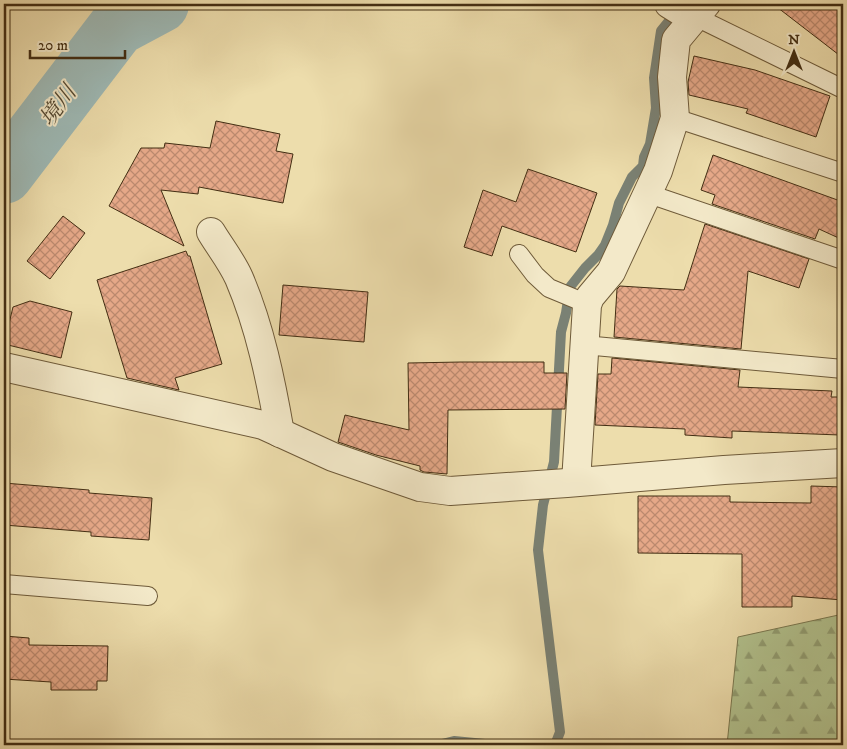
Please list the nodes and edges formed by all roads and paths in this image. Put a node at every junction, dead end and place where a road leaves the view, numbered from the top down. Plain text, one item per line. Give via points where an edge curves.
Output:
1 (689, 10) edge
2 (843, 90) edge
3 (675, 118) junction
4 (843, 173) edge
5 (649, 194) junction
6 (211, 232) dead end
7 (519, 254) dead end
8 (843, 260) edge
9 (584, 299) junction
10 (584, 345) junction
11 (4, 367) edge
12 (843, 369) edge
13 (280, 433) junction
14 (843, 463) edge
15 (572, 483) junction
16 (4, 584) edge
17 (148, 596) dead end

1 - 2 lane
1 - 3 street via 676,40 672,77
3 - 4 lane
3 - 5 street
5 - 8 lane
5 - 9 street via 611,272
6 - 13 street via 238,276 255,322
7 - 9 lane via 549,288
9 - 10 street via 587,305
10 - 12 lane
10 - 15 street
11 - 13 street via 263,425
13 - 15 street via 332,456 420,487 450,491
14 - 15 street
16 - 17 lane

